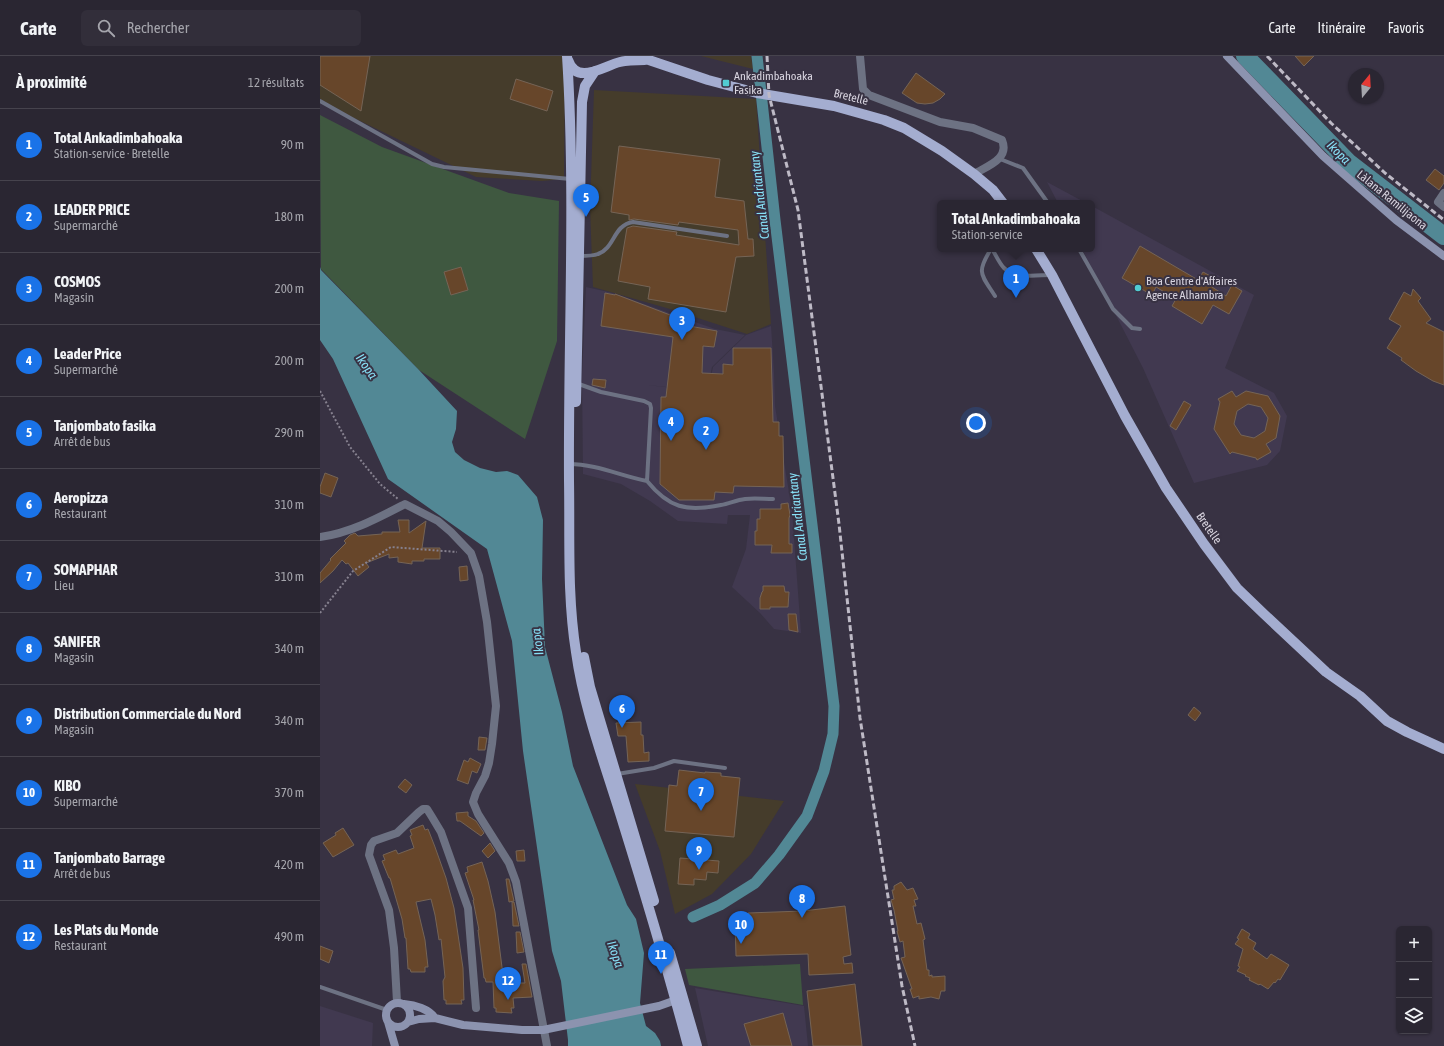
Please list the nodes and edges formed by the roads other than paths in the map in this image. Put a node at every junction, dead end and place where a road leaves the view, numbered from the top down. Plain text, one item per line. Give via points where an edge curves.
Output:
1 (605, 56) edge
2 (860, 56) edge
3 (1227, 56) edge
4 (567, 57) edge
5 (642, 58) edge
6 (598, 70) junction
7 (320, 101) edge
8 (1000, 159) junction
9 (974, 174) junction
10 (575, 179) junction
11 (1444, 193) edge
12 (1001, 200) edge
13 (1046, 200) edge
14 (1444, 207) edge
15 (727, 236) dead end
16 (989, 252) edge
17 (993, 252) edge
18 (1038, 252) edge
19 (1081, 252) edge
20 (574, 256) junction
21 (1444, 256) edge
22 (1052, 275) junction
23 (995, 296) dead end
24 (1140, 329) dead end
25 (573, 382) junction
26 (572, 464) junction
27 (647, 481) junction
28 (773, 499) dead end
29 (320, 537) edge
30 (1444, 750) edge
31 (725, 768) dead end
32 (612, 775) junction
33 (320, 987) edge
34 (680, 989) junction
35 (676, 1000) junction
36 (401, 1003) junction
37 (476, 1008) dead end
38 (387, 1010) junction
39 (435, 1018) junction
40 (387, 1019) junction
41 (406, 1024) junction
42 (543, 1030) junction
43 (395, 1045) edge
44 (547, 1046) edge
45 (688, 1046) edge
46 (697, 1046) edge

1 - 6 main road via 604,63
2 - 8 street via 863,89 869,95 940,122 973,128 998,138 1004,146
3 - 21 street, Làlana Ramilijaona via 1323,156 1396,220
4 - 6 main road via 578,72 590,74
4 - 10 main road
5 - 6 main road
5 - 9 main road, Bretelle via 757,93 834,106 884,120 926,141
6 - 10 main road via 584,86
7 - 10 lane via 432,164
8 - 9 street
8 - 13 lane via 1023,168
9 - 12 main road, Bretelle
10 - 20 main road
11 - 14 street via 1438,202
15 - 20 lane via 633,222 622,225 610,244 598,254
16 - 23 lane via 981,269
17 - 22 lane via 1010,272 1019,275
18 - 22 main road, Bretelle
19 - 24 lane via 1113,309 1132,328
20 - 25 main road
22 - 30 main road, Bretelle via 1125,416 1166,488 1238,588 1326,672 1360,696 1387,721
25 - 26 main road
25 - 27 lane via 650,404
26 - 27 lane via 612,471
26 - 32 main road via 577,604 582,647
26 - 32 main road via 570,586 576,654 594,730
27 - 28 lane via 663,498 674,505 684,507 704,508 746,499
29 - 42 street via 332,536 373,521 405,504 438,521 471,553 479,576 487,622 496,706 489,763 473,802 516,882
31 - 32 lane via 674,761 654,768
32 - 34 main road
32 - 35 main road
33 - 38 lane
34 - 35 street via 680,995
34 - 46 main road
35 - 42 street via 659,1006
35 - 45 main road
36 - 37 street via 389,910 369,855 374,841 397,833 419,812 426,809 441,832 468,908
36 - 38 street via 392,1004
36 - 39 street via 413,1004
36 - 41 street via 410,1011 410,1018
38 - 40 street
39 - 41 street via 419,1019
39 - 42 street via 463,1025
40 - 41 street via 394,1026
40 - 43 street
41 - 43 street
42 - 44 street

